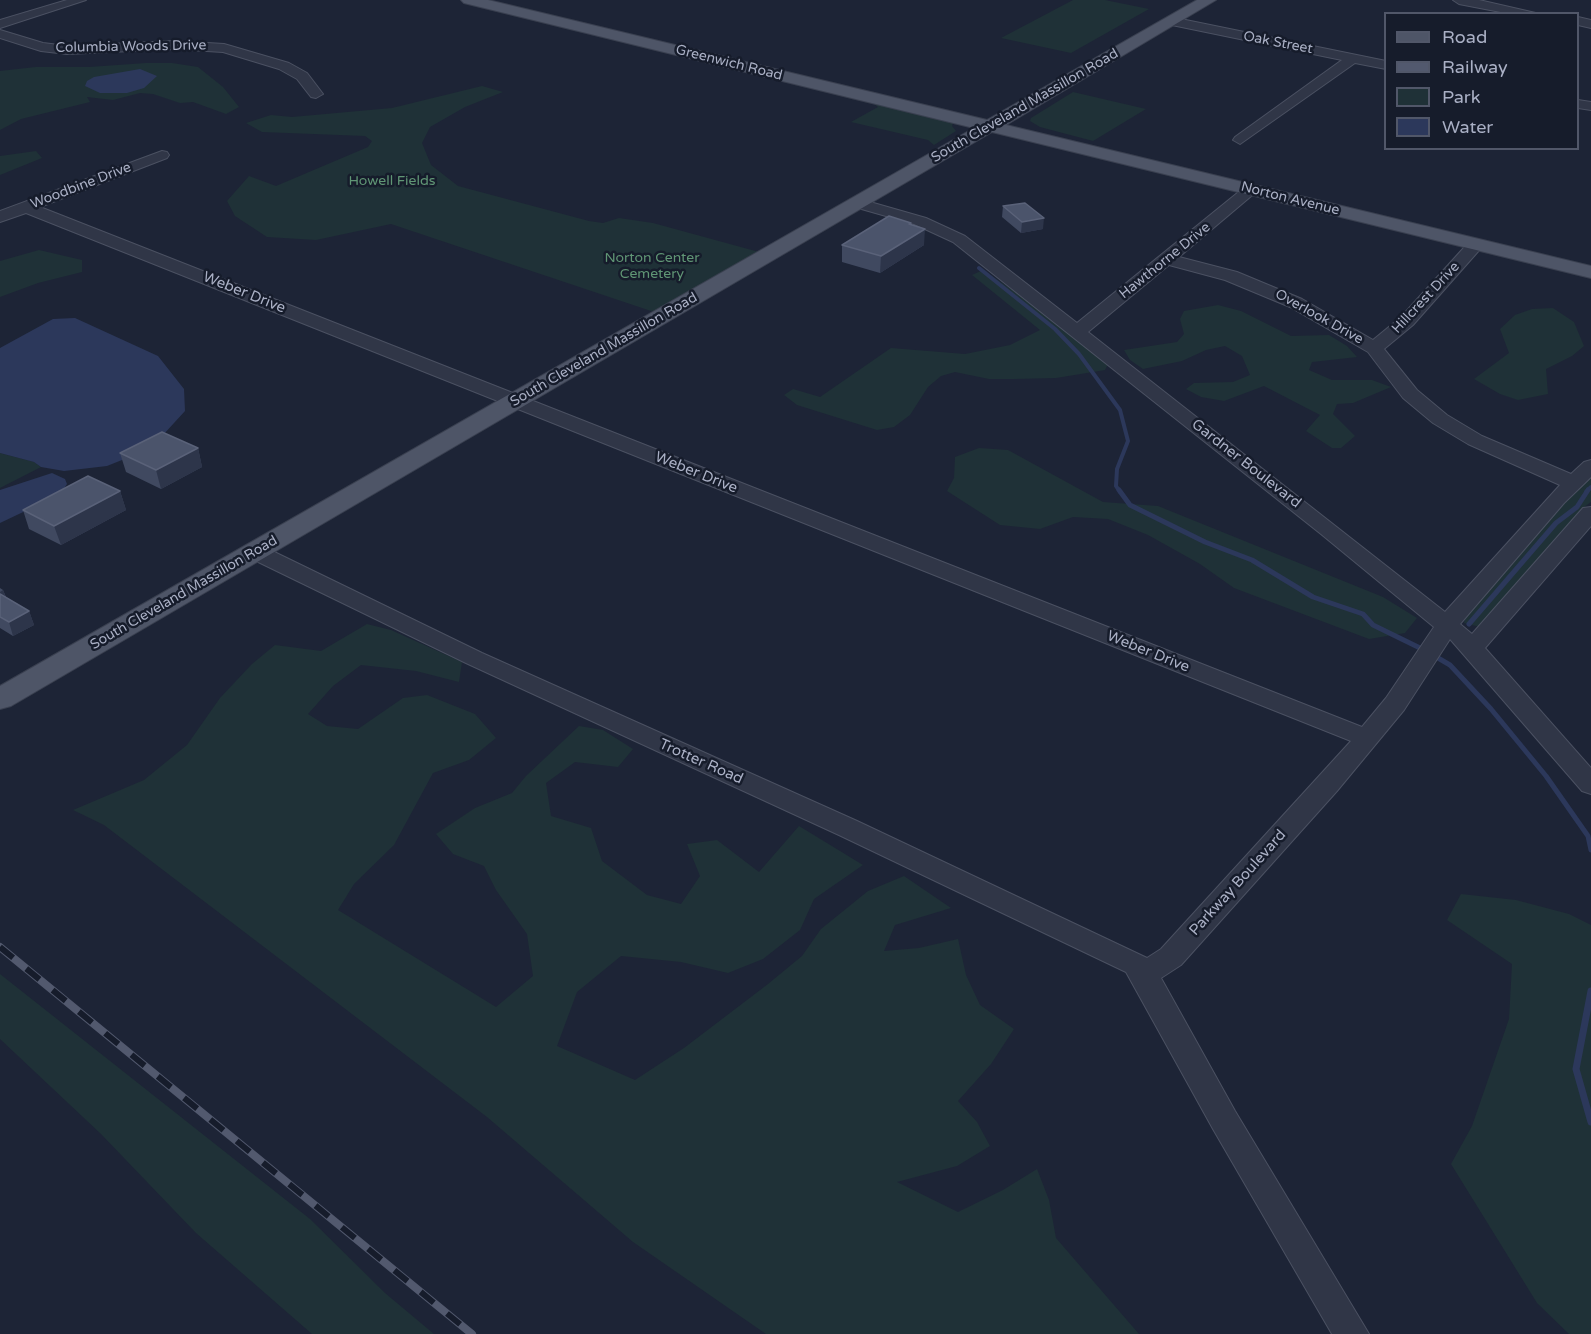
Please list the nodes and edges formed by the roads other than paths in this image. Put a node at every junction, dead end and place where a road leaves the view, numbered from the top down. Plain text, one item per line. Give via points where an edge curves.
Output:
1 (81, 0) edge
2 (469, 0) edge
3 (1208, 0) edge
4 (1459, 0) edge
5 (1480, 4) junction
6 (1471, 12) edge
7 (1523, 12) edge
8 (1171, 21) junction
9 (1, 31) edge
10 (1353, 58) junction
11 (1384, 65) edge
12 (316, 94) dead end
13 (989, 126) junction
14 (1240, 140) dead end
15 (162, 155) dead end
16 (1251, 189) junction
17 (857, 203) junction
18 (26, 207) junction
19 (0, 217) edge
20 (1476, 244) junction
21 (1168, 259) junction
22 (1591, 272) edge
23 (1078, 331) junction
24 (1374, 348) junction
25 (516, 401) junction
26 (1591, 466) edge
27 (1572, 483) junction
28 (1591, 513) edge
29 (256, 552) junction
30 (1447, 625) junction
31 (1472, 648) junction
32 (0, 699) edge
33 (1366, 738) junction
34 (1591, 784) edge
35 (1144, 974) junction
36 (1351, 1334) edge

1 - 9 street, Columbia Woods Drive
2 - 13 main road, Greenwich Road
3 - 8 main road, South Cleveland Massillon Road
4 - 5 street
5 - 6 street
5 - 7 street
8 - 10 street, Oak Street
8 - 13 main road, South Cleveland Massillon Road
9 - 12 street, Columbia Woods Drive via 41,47 67,50 174,45 224,48 284,66 302,76
10 - 11 street, Oak Street
10 - 14 street
13 - 16 main road, Norton Avenue
13 - 17 main road, South Cleveland Massillon Road
15 - 18 street, Woodbine Drive
16 - 20 main road, Norton Avenue
16 - 21 street, Hawthorne Drive
17 - 23 street, Gardner Boulevard via 924,222 952,235
17 - 25 main road, South Cleveland Massillon Road
18 - 19 street, Woodbine Drive
18 - 25 street, Weber Drive
20 - 22 main road, Norton Avenue
20 - 24 street, Hillcrest Drive via 1407,321
21 - 23 street, Hawthorne Drive
21 - 24 street, Overlook Drive via 1211,269 1280,294
23 - 30 street, Gardner Boulevard
24 - 27 street, Overlook Drive via 1410,394 1440,419 1475,440
25 - 29 main road, South Cleveland Massillon Road
25 - 33 street, Weber Drive
26 - 27 street, Parkway Boulevard
27 - 30 street, Parkway Boulevard
28 - 31 street
29 - 32 main road, South Cleveland Massillon Road
29 - 35 street, Trotter Road via 474,658 1128,959
30 - 31 street, Gardner Boulevard
30 - 33 street, Parkway Boulevard via 1395,704
31 - 34 street, Gardner Boulevard
33 - 35 street, Parkway Boulevard via 1171,957
35 - 36 street via 1224,1120

